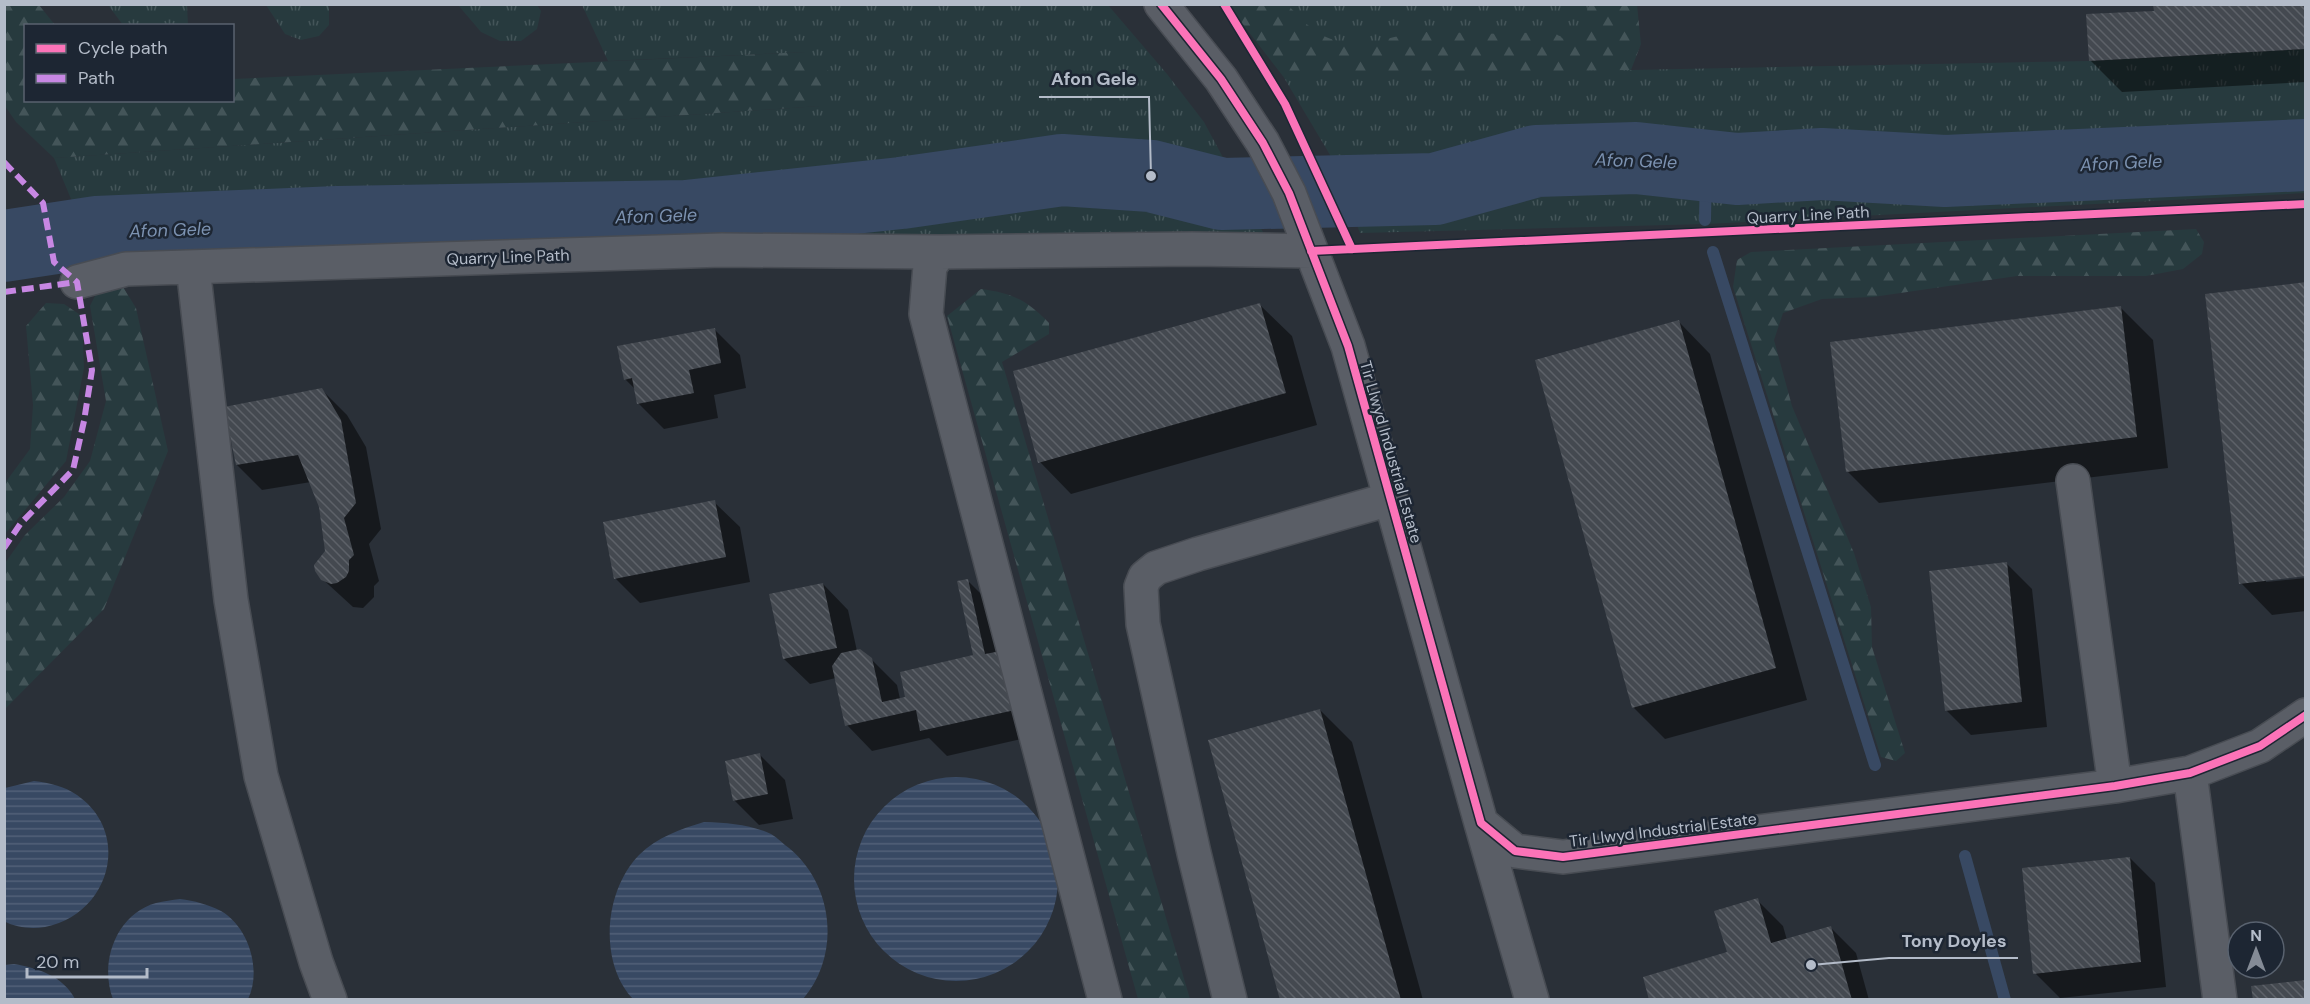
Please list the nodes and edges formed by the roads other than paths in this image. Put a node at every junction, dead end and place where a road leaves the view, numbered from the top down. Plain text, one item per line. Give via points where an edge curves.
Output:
1 (1161, 4) edge
2 (1309, 245) junction
3 (940, 252) junction
4 (193, 267) junction
5 (77, 282) dead end
6 (2073, 481) dead end
7 (1390, 499) junction
8 (2306, 715) edge
9 (2190, 772) junction
10 (2115, 786) junction
11 (1481, 823) junction
12 (330, 999) edge
13 (1105, 999) edge
14 (1230, 999) edge
15 (1532, 999) edge
16 (2220, 999) edge

1 - 2 street, Tir Llwyd Industrial Estate via 1221,79 1263,143 1289,193
2 - 3 street, Quarry Line Path
2 - 7 street, Tir Llwyd Industrial Estate via 1348,345
3 - 4 street, Quarry Line Path via 722,250
3 - 13 street via 930,266 926,314
4 - 5 street, Quarry Line Path via 126,269
4 - 12 street via 231,600 261,776 315,962
6 - 10 street
7 - 11 street, Tir Llwyd Industrial Estate
7 - 14 street via 1156,568 1145,577 1141,587 1143,624
8 - 9 street, Tir Llwyd Industrial Estate via 2260,746
9 - 10 street, Tir Llwyd Industrial Estate
9 - 16 street
10 - 11 street, Tir Llwyd Industrial Estate via 1563,856 1515,851
11 - 15 street, Tir Llwyd Industrial Estate

